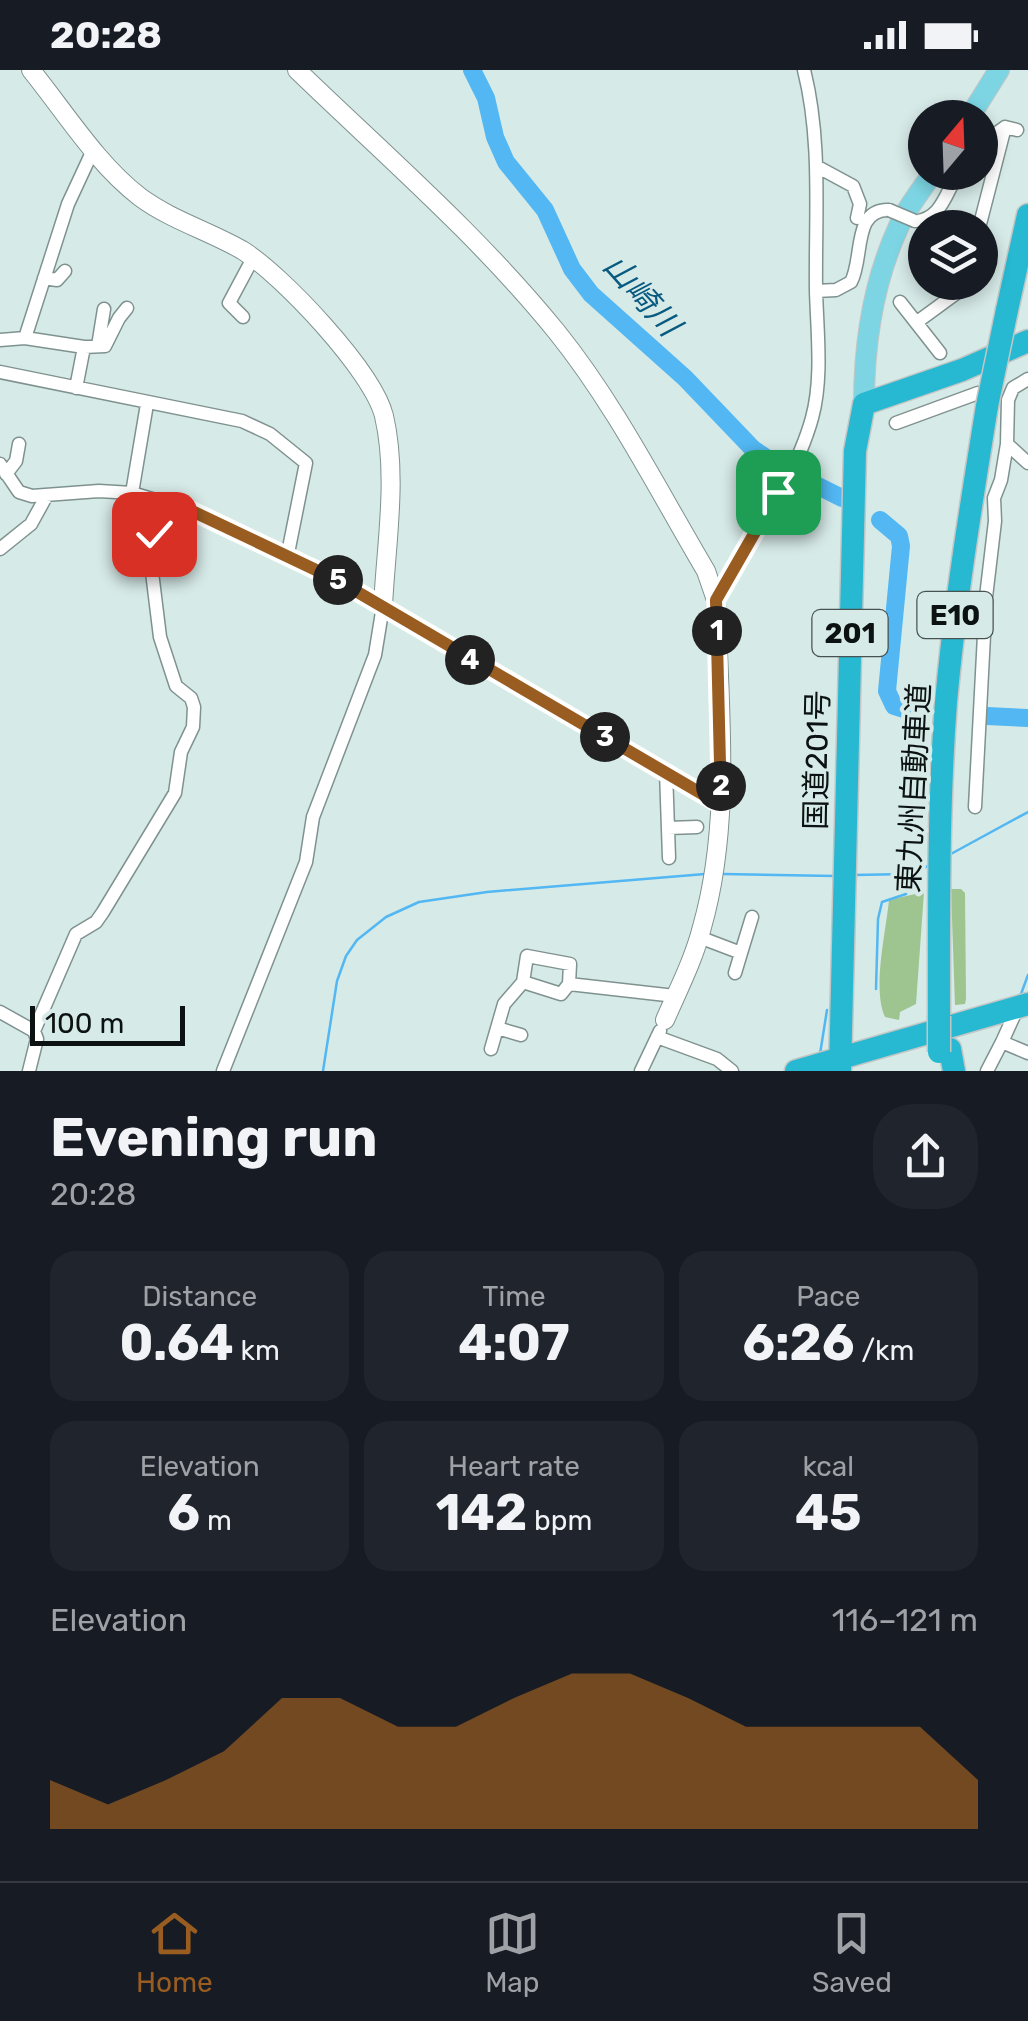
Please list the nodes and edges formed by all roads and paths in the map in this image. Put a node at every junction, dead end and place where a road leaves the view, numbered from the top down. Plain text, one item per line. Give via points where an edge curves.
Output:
1 (31, 70) edge
2 (297, 70) edge
3 (804, 70) edge
4 (999, 70) edge
5 (980, 100) edge
6 (998, 136) edge
7 (94, 148) junction
8 (816, 166) junction
9 (998, 169) edge
10 (921, 190) edge
11 (949, 190) edge
12 (1028, 214) edge
13 (857, 218) dead end
14 (253, 258) junction
15 (65, 271) dead end
16 (44, 278) junction
17 (816, 291) junction
18 (947, 300) edge
19 (900, 302) dead end
20 (127, 308) dead end
21 (104, 309) dead end
22 (242, 317) dead end
23 (916, 322) junction
24 (25, 338) junction
25 (0, 340) edge
26 (1028, 341) edge
27 (91, 347) junction
28 (940, 353) dead end
29 (0, 372) edge
30 (1028, 379) edge
31 (76, 388) junction
32 (998, 403) junction
33 (148, 404) junction
34 (864, 404) junction
35 (896, 423) dead end
36 (19, 444) dead end
37 (1007, 444) junction
38 (1028, 463) edge
39 (4, 478) edge
40 (132, 493) junction
41 (46, 496) junction
42 (165, 502) junction
43 (0, 550) edge
44 (288, 558) junction
45 (716, 600) junction
46 (383, 606) junction
47 (666, 771) junction
48 (721, 805) junction
49 (974, 807) dead end
50 (668, 828) junction
51 (696, 828) dead end
52 (669, 858) dead end
53 (752, 917) dead end
54 (699, 937) junction
55 (741, 953) junction
56 (734, 973) dead end
57 (523, 982) junction
58 (570, 984) junction
59 (675, 996) junction
60 (1023, 1005) edge
61 (0, 1012) edge
62 (497, 1028) junction
63 (661, 1028) junction
64 (34, 1031) junction
65 (521, 1034) dead end
66 (1002, 1042) junction
67 (492, 1049) dead end
68 (1028, 1053) edge
69 (946, 1061) edge
70 (848, 1064) edge
71 (29, 1071) edge
72 (222, 1071) edge
73 (641, 1071) edge
74 (732, 1071) edge
75 (796, 1071) edge
76 (987, 1071) edge

1 - 7 street
2 - 45 street via 479,244 556,332 611,409 706,571
3 - 8 street
4 - 5 main road
6 - 9 street via 1011,129
7 - 14 street via 142,198
7 - 16 street
8 - 13 street via 853,186
8 - 17 street
10 - 34 main road via 899,224 874,300
11 - 17 street, bridge via 932,218 915,220 889,210 868,216 851,282
12 - 32 highway, 東九州自動車道 / E10, bridge via 1007,310
14 - 22 street via 229,303
14 - 46 street via 292,289 334,339 384,415 389,477
15 - 16 street via 57,280
16 - 24 street
17 - 45 street via 811,420
18 - 23 street
19 - 23 street
20 - 27 street via 106,346
21 - 27 street
23 - 28 street
24 - 25 street
24 - 27 street
26 - 34 highway
27 - 31 street
29 - 31 street
30 - 32 street
31 - 33 street
32 - 35 street via 978,393
32 - 37 street
32 - 69 highway, 東九州自動車道 / E10, bridge via 955,616 946,703 940,826
33 - 40 street
33 - 44 street via 256,426 306,463
34 - 70 highway, 国道201号 / 201 via 869,459
36 - 39 street
37 - 38 street
37 - 49 street via 994,498
39 - 41 street via 20,492
40 - 41 street
40 - 42 street
41 - 43 street via 31,524
42 - 44 street
42 - 64 street via 150,556 160,637 176,686 194,706 193,727 181,752 176,792 96,922 76,934
44 - 46 street
45 - 48 street
46 - 47 street
46 - 72 street via 375,655 313,817 306,862
47 - 48 street
47 - 50 street
48 - 54 street
50 - 51 street
50 - 52 street
53 - 55 street
54 - 55 street
54 - 59 street
55 - 56 street
57 - 58 street via 561,994
57 - 58 street via 527,956 570,964
57 - 62 street via 504,1004
58 - 59 street
59 - 63 street
60 - 66 street
60 - 70 highway
61 - 64 street
62 - 65 street
62 - 67 street
63 - 73 street
63 - 74 street
64 - 71 street
66 - 68 street
66 - 76 street
70 - 75 highway

